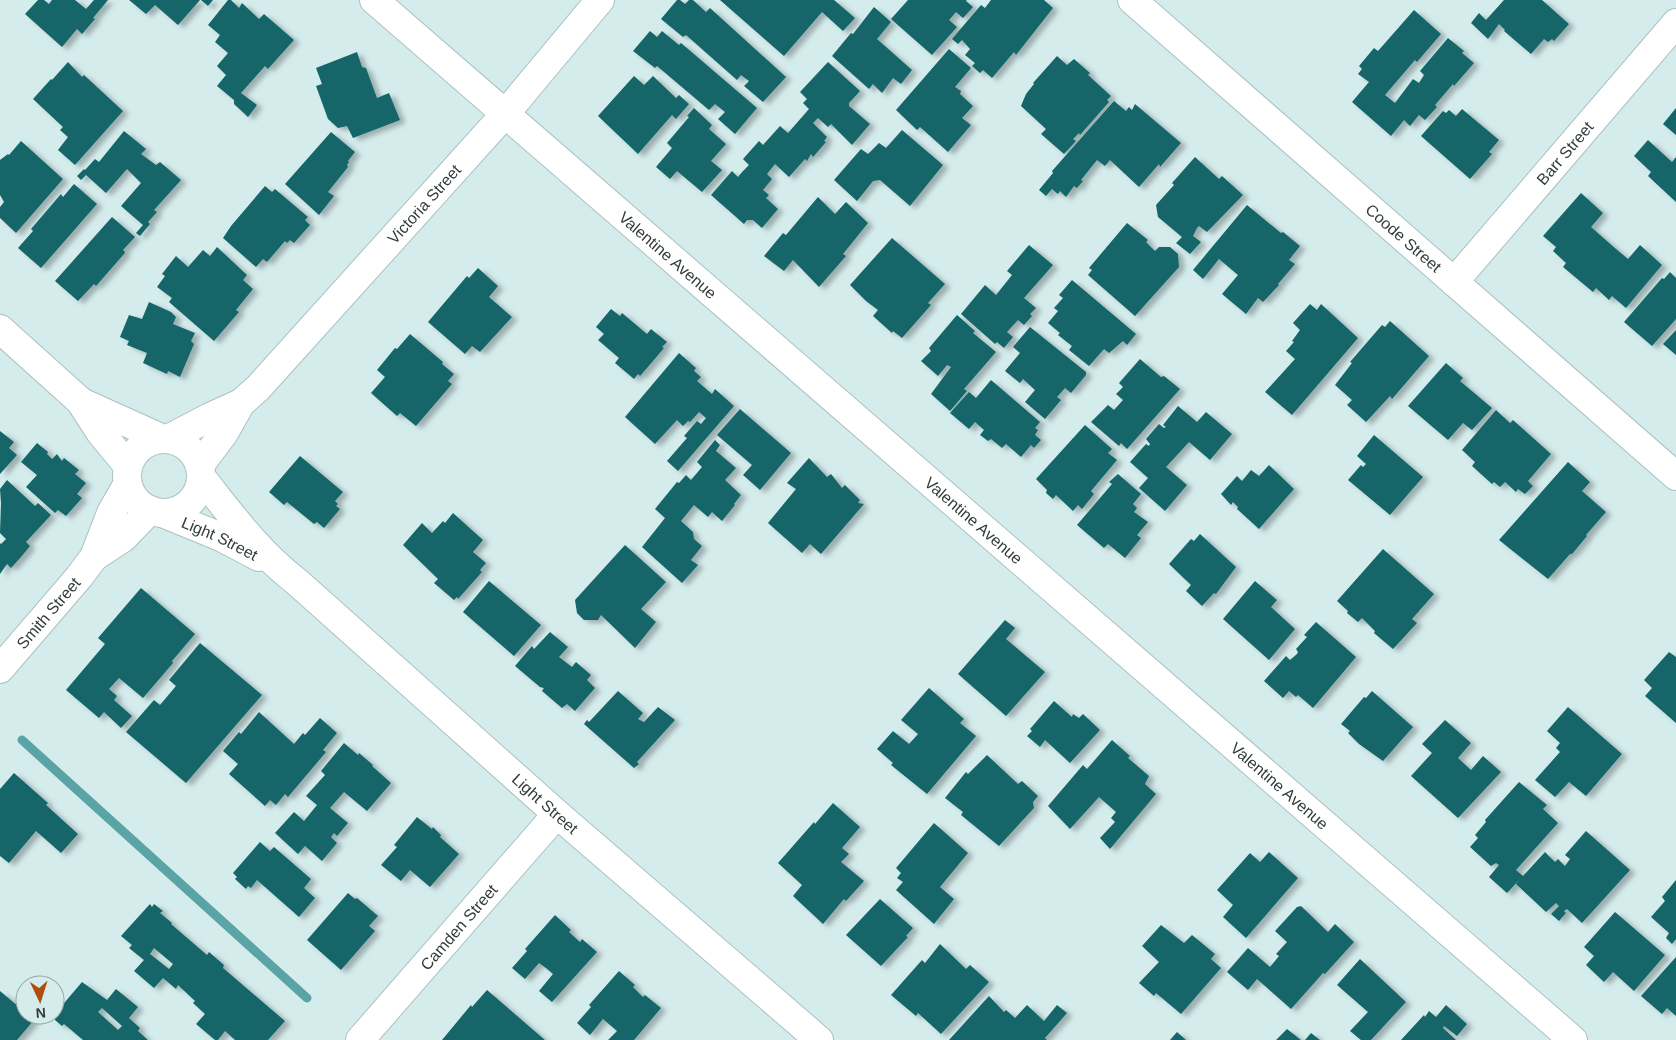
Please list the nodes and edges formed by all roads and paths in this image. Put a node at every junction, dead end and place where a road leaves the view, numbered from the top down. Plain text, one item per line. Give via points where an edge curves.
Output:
1 (374, 0) edge
2 (600, 0) edge
3 (1136, 1) edge
4 (1676, 24) edge
5 (505, 114) junction
6 (1454, 282) junction
7 (0, 329) edge
8 (80, 401) junction
9 (241, 403) junction
10 (165, 438) junction
11 (201, 472) junction
12 (128, 476) junction
13 (1676, 476) edge
14 (158, 512) junction
15 (94, 557) junction
16 (274, 564) junction
17 (0, 669) edge
18 (557, 814) junction
19 (360, 1040) edge
20 (819, 1040) edge
21 (1574, 1040) edge

1 - 5 street, Valentine Avenue
2 - 5 street, Victoria Street
3 - 6 street, Coode Street
4 - 6 street, Barr Street
5 - 9 street, Victoria Street
5 - 21 street, Valentine Avenue
6 - 13 street, Coode Street
7 - 8 street
8 - 10 street
8 - 12 street
9 - 10 street, Victoria Street
9 - 11 street, Victoria Street
10 - 11 street via 188,447 196,455
10 - 12 street via 150,441 132,455
11 - 14 street via 194,499 176,511
11 - 16 street, Light Street via 250,538
12 - 14 street via 132,496 140,504
12 - 15 street, Smith Street
14 - 15 street, Smith Street
14 - 16 street, Light Street via 221,537
15 - 17 street, Smith Street
16 - 18 street, Light Street
18 - 19 street, Camden Street
18 - 20 street, Light Street

